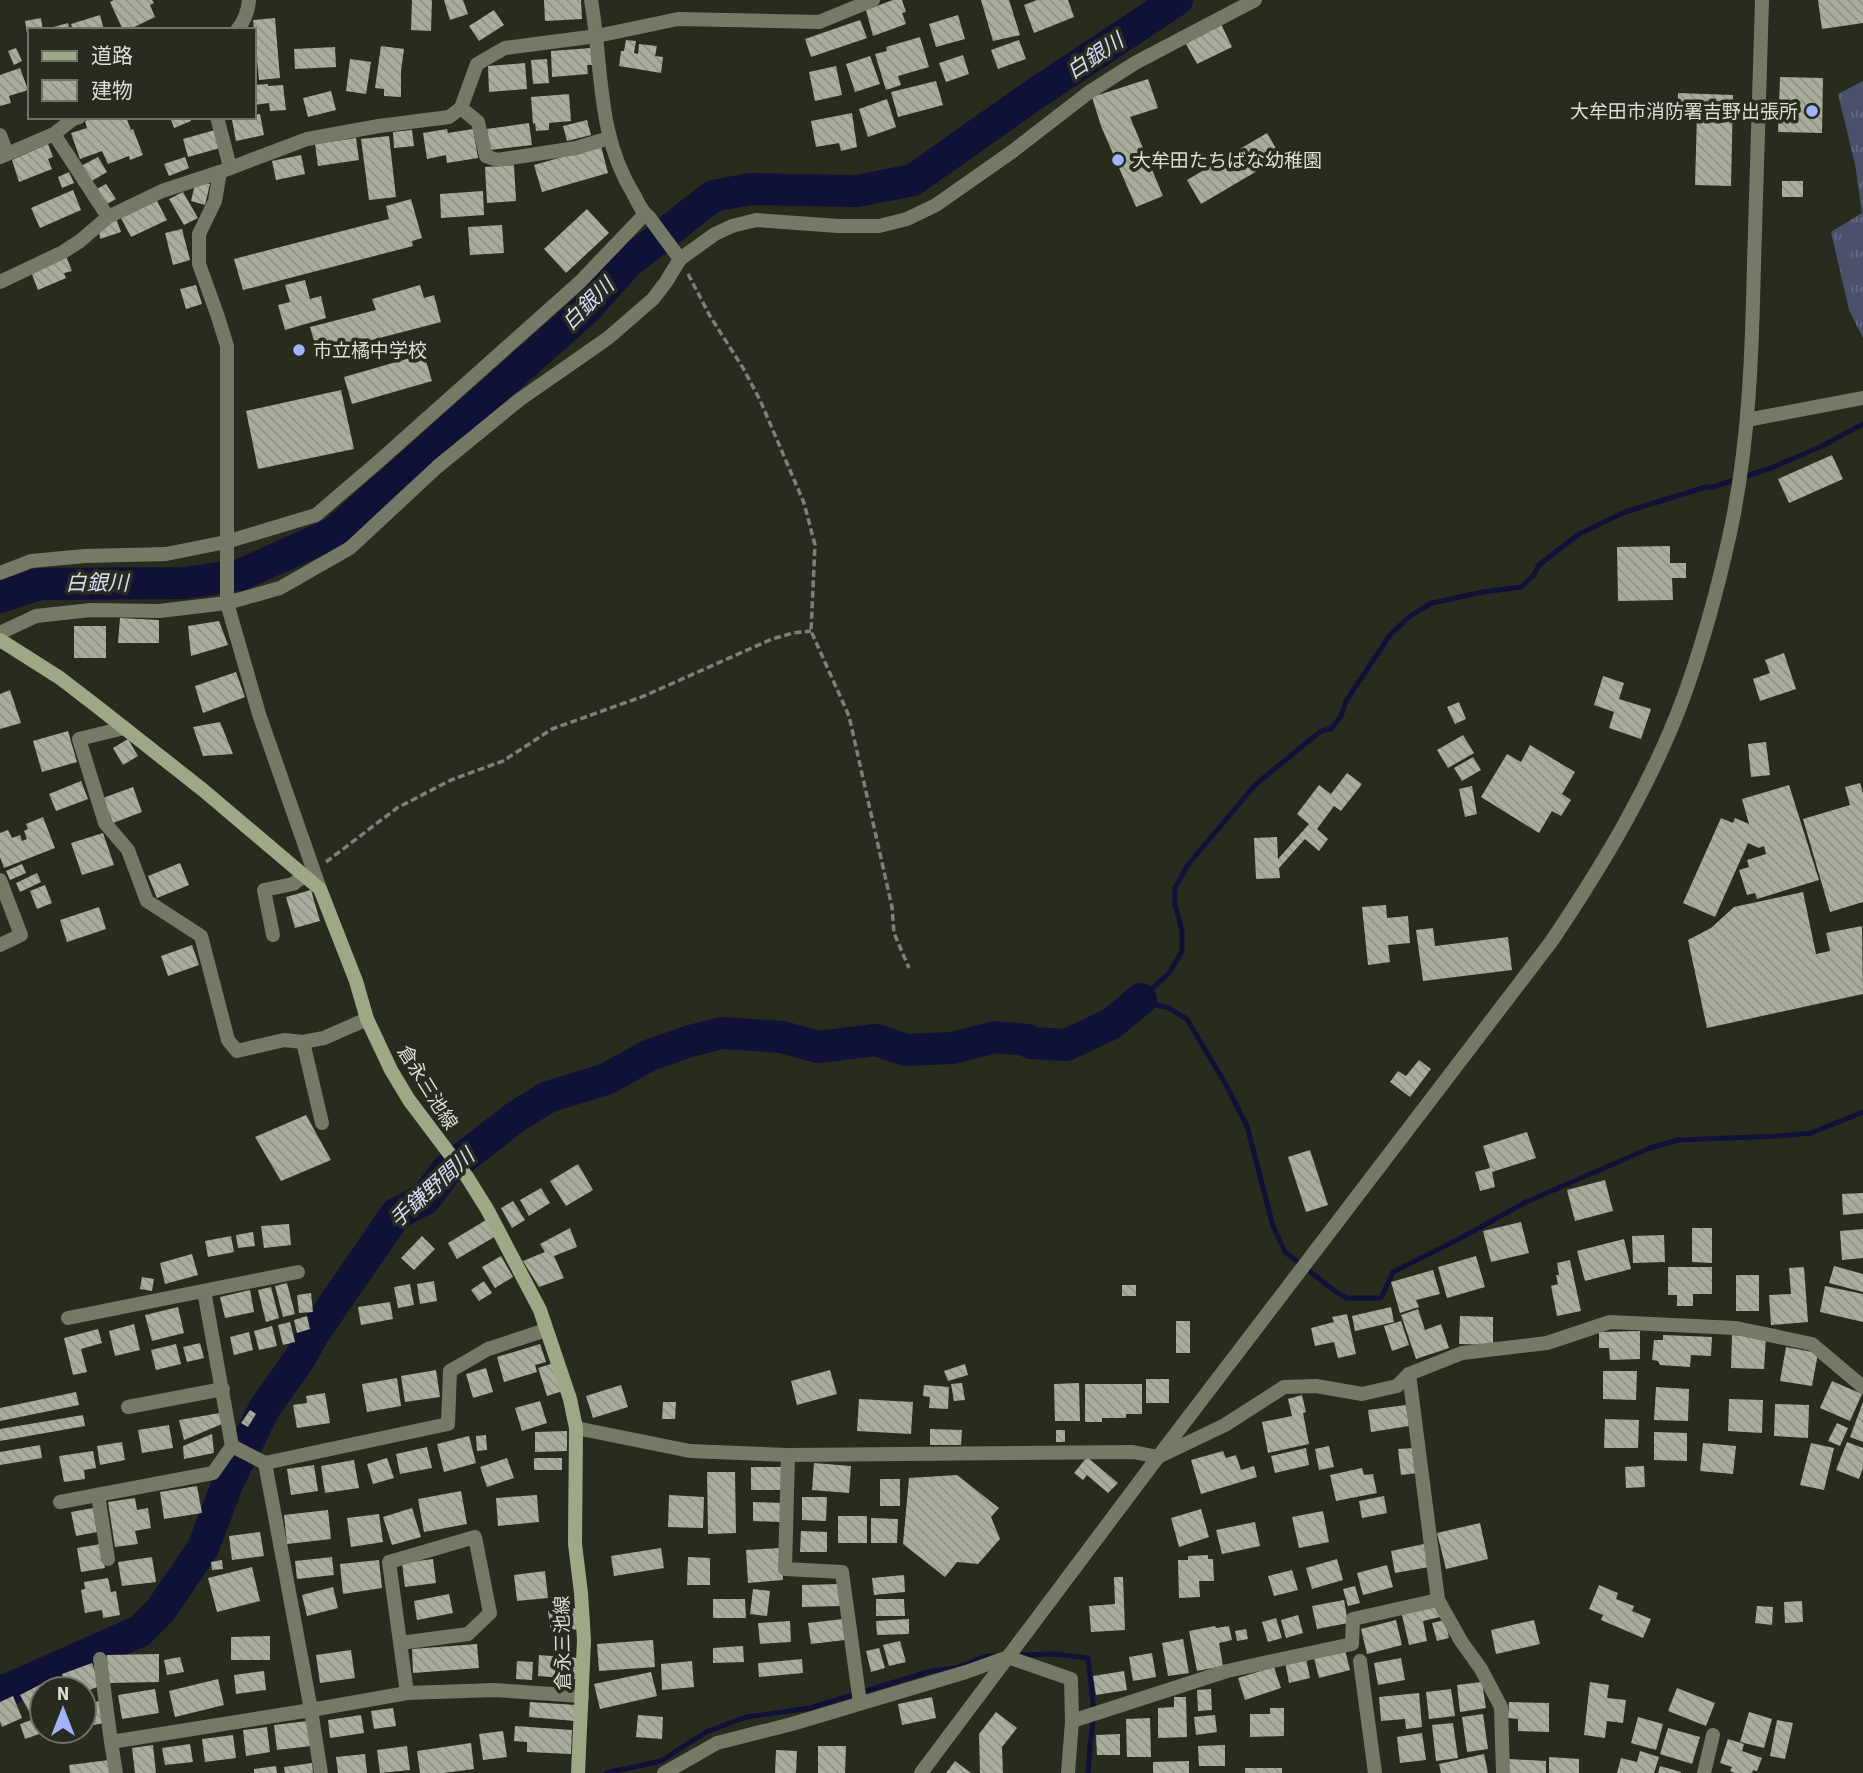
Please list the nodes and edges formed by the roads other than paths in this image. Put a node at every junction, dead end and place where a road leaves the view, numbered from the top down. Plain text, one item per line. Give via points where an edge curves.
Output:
1 (249, 0) edge
2 (591, 0) edge
3 (873, 0) edge
4 (1255, 0) edge
5 (1762, 0) edge
6 (1230, 6) edge
7 (239, 28) edge
8 (597, 36) junction
9 (461, 108) junction
10 (73, 119) edge
11 (217, 119) edge
12 (54, 134) junction
13 (0, 135) edge
14 (609, 138) junction
15 (4, 155) edge
16 (225, 169) junction
17 (647, 215) junction
18 (108, 217) junction
19 (676, 254) junction
20 (0, 282) edge
21 (1863, 398) edge
22 (1747, 420) junction
23 (226, 542) junction
24 (0, 573) edge
25 (227, 603) junction
26 (0, 633) edge
27 (0, 640) edge
28 (124, 728) junction
29 (309, 874) junction
30 (0, 880) edge
31 (272, 935) dead end
32 (0, 945) edge
33 (367, 1019) junction
34 (303, 1042) junction
35 (322, 1123) dead end
36 (298, 1272) dead end
37 (204, 1291) junction
38 (68, 1318) dead end
39 (546, 1329) junction
40 (1409, 1374) junction
41 (1863, 1387) edge
42 (223, 1389) junction
43 (128, 1407) dead end
44 (576, 1428) junction
45 (232, 1446) junction
46 (788, 1455) junction
47 (1158, 1457) junction
48 (265, 1463) junction
49 (98, 1495) junction
50 (60, 1502) dead end
51 (108, 1559) dead end
52 (1438, 1600) junction
53 (400, 1643) junction
54 (1008, 1657) junction
55 (100, 1659) dead end
56 (1360, 1661) dead end
57 (407, 1693) junction
58 (582, 1696) junction
59 (860, 1703) junction
60 (311, 1710) junction
61 (1072, 1721) junction
62 (1713, 1735) dead end
63 (111, 1742) junction
64 (116, 1773) edge
65 (321, 1773) edge
66 (579, 1773) edge
67 (664, 1773) edge
68 (921, 1773) edge
69 (1068, 1773) edge
70 (1375, 1773) edge
71 (1503, 1773) edge
72 (1704, 1773) edge

1 - 7 street
2 - 8 street
3 - 8 street via 819,22 678,19
4 - 6 street
5 - 22 street
6 - 19 street via 1088,93 936,205 907,219 879,226 756,220 732,226
8 - 9 street via 505,48 477,64
8 - 14 street
9 - 14 street via 478,122 486,156 497,160
9 - 16 street via 449,117 307,139
10 - 12 street
11 - 16 street
12 - 15 street
12 - 18 street
13 - 15 street
14 - 17 street via 627,185
16 - 18 street via 162,191
16 - 23 street via 199,234 199,264 226,346
17 - 19 street
17 - 23 street via 580,282 316,516
18 - 20 street via 63,252
19 - 25 street via 666,282 653,299 608,338 519,400 350,548 281,588
21 - 22 street
22 - 47 street via 1731,531 1684,697 1589,886
23 - 24 street via 166,554 32,561
23 - 25 street
25 - 26 street via 36,616
25 - 29 street
27 - 28 main road, 倉永三池線 via 60,678
28 - 29 main road, 倉永三池線
28 - 34 street via 79,739 105,823 128,850 147,901 201,936 228,1040 237,1051 284,1040
29 - 31 street via 293,884 264,890
29 - 33 main road, 倉永三池線 via 320,889
30 - 32 street via 21,935
33 - 34 street
33 - 39 main road, 倉永三池線 via 409,1100 487,1209
34 - 35 street
36 - 37 street
37 - 38 street
37 - 42 street
39 - 44 main road, 倉永三池線
39 - 48 street via 488,1349 450,1371 448,1424
40 - 41 street via 1462,1353 1547,1343 1623,1322 1736,1328 1812,1344
40 - 47 street via 1397,1386 1362,1394 1316,1386 1284,1387 1225,1425
40 - 52 street
42 - 43 street
42 - 45 street
44 - 46 street via 690,1451
44 - 58 main road, 倉永三池線 via 575,1544 584,1640
45 - 48 street
45 - 49 street via 213,1474
46 - 47 street via 1133,1452
46 - 59 street via 785,1569 842,1572
47 - 54 street
48 - 60 street
49 - 50 street
49 - 51 street
52 - 61 street via 1353,1619 1352,1644 1227,1671
52 - 71 street via 1501,1707
53 - 53 street via 388,1562 475,1536 490,1614 468,1634
53 - 57 street
54 - 59 street
54 - 61 street via 1071,1679
54 - 68 street
55 - 63 street
56 - 70 street
57 - 58 street via 494,1690
57 - 60 street
58 - 66 main road, 倉永三池線
59 - 67 street via 717,1743
60 - 63 street
60 - 65 street
61 - 69 street
62 - 72 street
63 - 64 street

